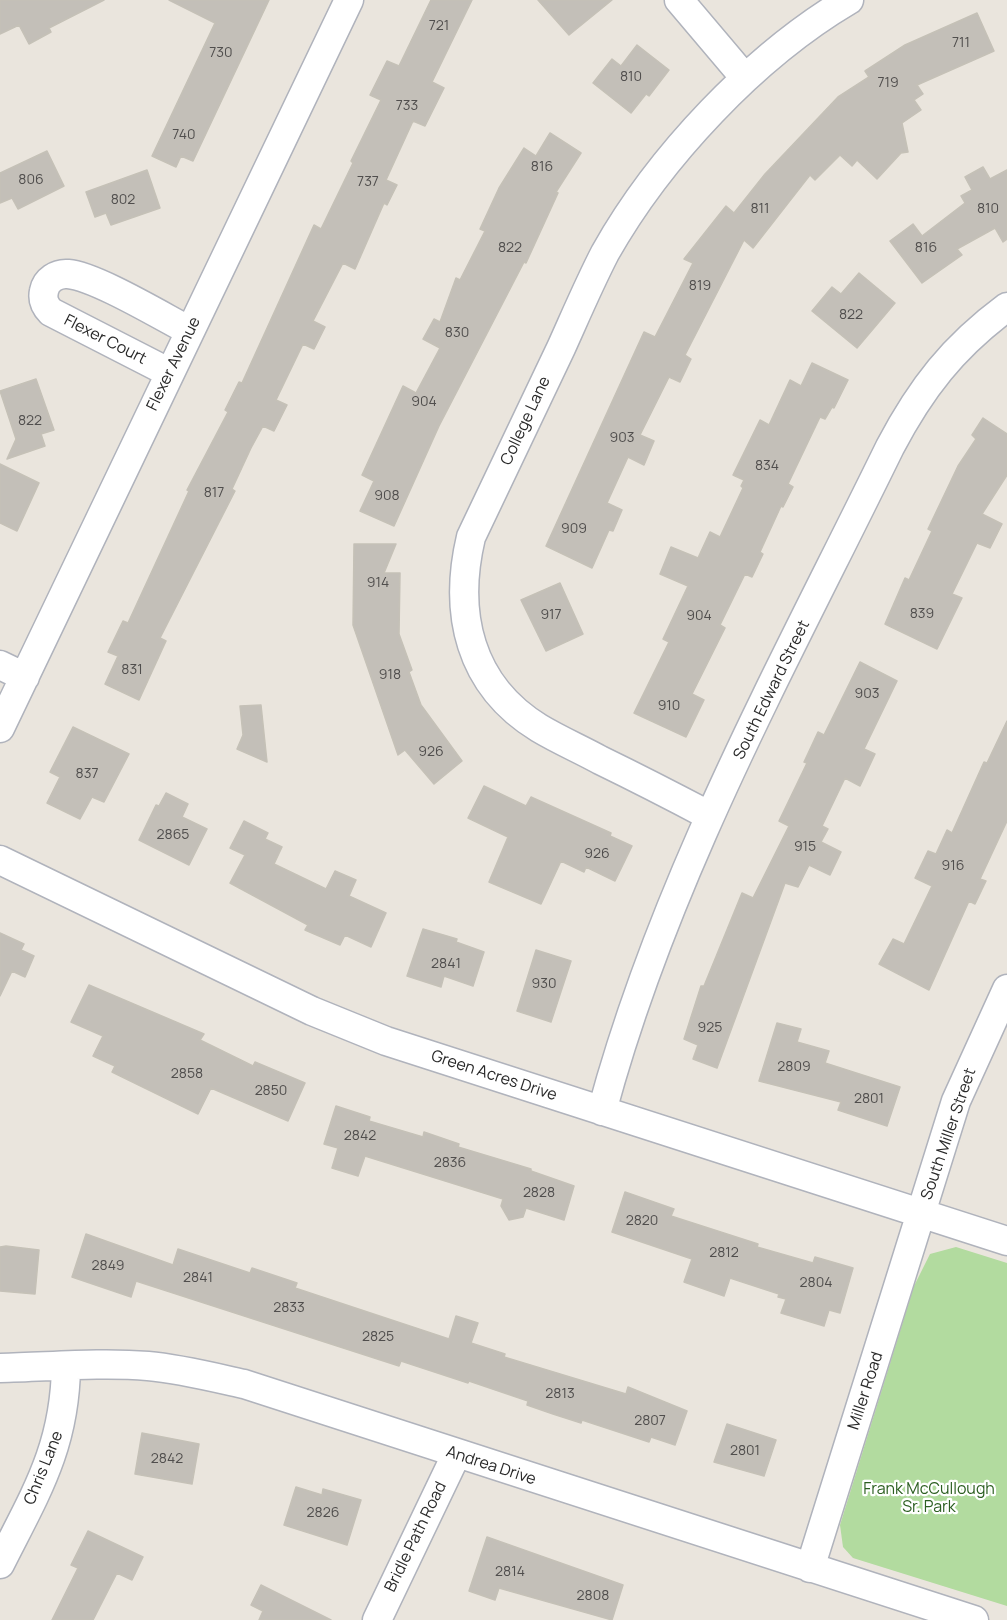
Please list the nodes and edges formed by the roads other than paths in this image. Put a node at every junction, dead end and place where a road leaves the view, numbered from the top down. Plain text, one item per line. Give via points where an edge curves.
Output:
1 (349, 0) edge
2 (679, 0) edge
3 (849, 0) edge
4 (745, 78) junction
5 (1007, 307) edge
6 (190, 331) junction
7 (170, 373) junction
8 (13, 671) edge
9 (0, 728) edge
10 (710, 816) junction
11 (0, 860) edge
12 (1007, 989) edge
13 (602, 1111) junction
14 (922, 1215) junction
15 (1007, 1242) edge
16 (66, 1366) junction
17 (0, 1368) edge
18 (456, 1455) junction
19 (0, 1564) edge
20 (810, 1568) junction
21 (377, 1620) edge
22 (974, 1620) edge

1 - 6 street, Flexer Avenue
2 - 4 street
3 - 4 street, College Lane via 777,50
4 - 10 street, College Lane via 651,185 606,253 471,537 462,598 477,658 512,708 539,728
5 - 10 street, South Edward Street via 975,331 941,365 912,404
6 - 7 street, Flexer Avenue
6 - 7 street, Flexer Court via 80,277 57,275 44,289 45,306 51,312
7 - 8 street, Flexer Avenue
8 - 9 street, Flexer Avenue
10 - 13 street, South Edward Street via 648,961
11 - 13 street, Green Acres Drive via 312,1011 386,1041
12 - 14 street, South Miller Street via 956,1101
13 - 14 street, Green Acres Drive
14 - 15 street, Green Acres Drive
14 - 20 street, Miller Road
16 - 17 street, Andrea Drive
16 - 18 street, Andrea Drive via 148,1366 197,1373 244,1384
16 - 19 street, Chris Lane via 66,1398 59,1437
18 - 20 street, Andrea Drive
18 - 21 street, Bridle Path Road
20 - 22 street, Andrea Drive

